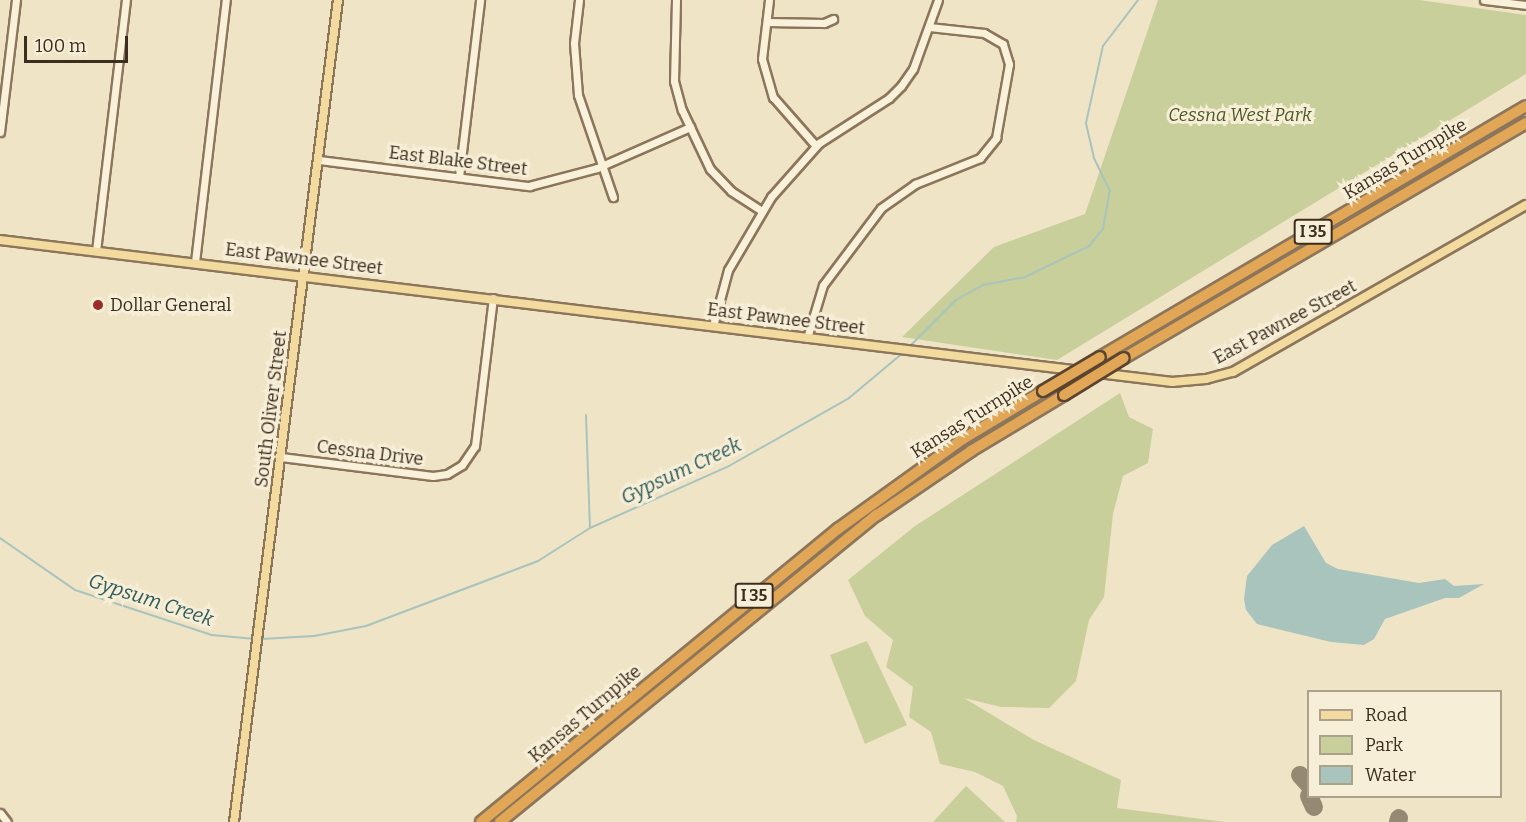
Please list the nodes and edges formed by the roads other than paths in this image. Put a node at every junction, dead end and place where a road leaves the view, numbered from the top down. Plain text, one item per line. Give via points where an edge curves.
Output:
1 (16, 0) edge
2 (126, 0) edge
3 (226, 0) edge
4 (338, 0) edge
5 (480, 0) edge
6 (579, 0) edge
7 (676, 0) edge
8 (769, 0) edge
9 (938, 0) edge
10 (1484, 0) edge
11 (1526, 5) edge
12 (832, 19) dead end
13 (767, 22) junction
14 (929, 27) junction
15 (1526, 106) edge
16 (1526, 123) edge
17 (690, 127) junction
18 (0, 132) edge
19 (816, 146) junction
20 (319, 160) junction
21 (601, 166) junction
22 (459, 177) junction
23 (613, 197) dead end
24 (1526, 205) edge
25 (762, 211) junction
26 (0, 240) edge
27 (96, 251) junction
28 (195, 262) junction
29 (305, 274) junction
30 (494, 298) junction
31 (713, 326) junction
32 (807, 339) junction
33 (281, 457) junction
34 (0, 813) edge
35 (7, 822) edge
36 (234, 822) edge
37 (481, 822) edge
38 (500, 822) edge

1 - 18 street
2 - 27 street
3 - 28 street
4 - 20 main road, South Oliver Street
5 - 22 street
6 - 21 street via 574,43 578,95
7 - 17 street via 674,81
8 - 13 street
9 - 14 street
10 - 11 street
12 - 13 street via 824,23
13 - 19 street via 762,59 773,97
14 - 19 street via 914,69 901,86
14 - 32 street via 984,33 1003,44 1009,64 996,138 980,158 915,184 881,208 823,285
15 - 37 highway, Kansas Turnpike / I 35, bridge via 963,439 838,529
16 - 38 highway, Kansas Turnpike / I 35, bridge via 971,451 878,515
17 - 21 street, East Blake Street
17 - 25 street via 710,169 731,190
19 - 25 street via 795,166
20 - 22 street, East Blake Street
20 - 29 main road, South Oliver Street
21 - 22 street, East Blake Street via 529,186
21 - 23 street
24 - 32 main road, East Pawnee Street via 1283,345 1219,376 1156,382
25 - 31 street via 728,270
26 - 27 main road, East Pawnee Street
27 - 28 main road, East Pawnee Street
28 - 29 main road, East Pawnee Street
29 - 30 main road, East Pawnee Street
29 - 33 main road, South Oliver Street
30 - 31 main road, East Pawnee Street
30 - 33 street, Cessna Drive via 475,446 471,455 453,470 433,476
31 - 32 main road, East Pawnee Street
33 - 36 main road, South Oliver Street
34 - 35 street

